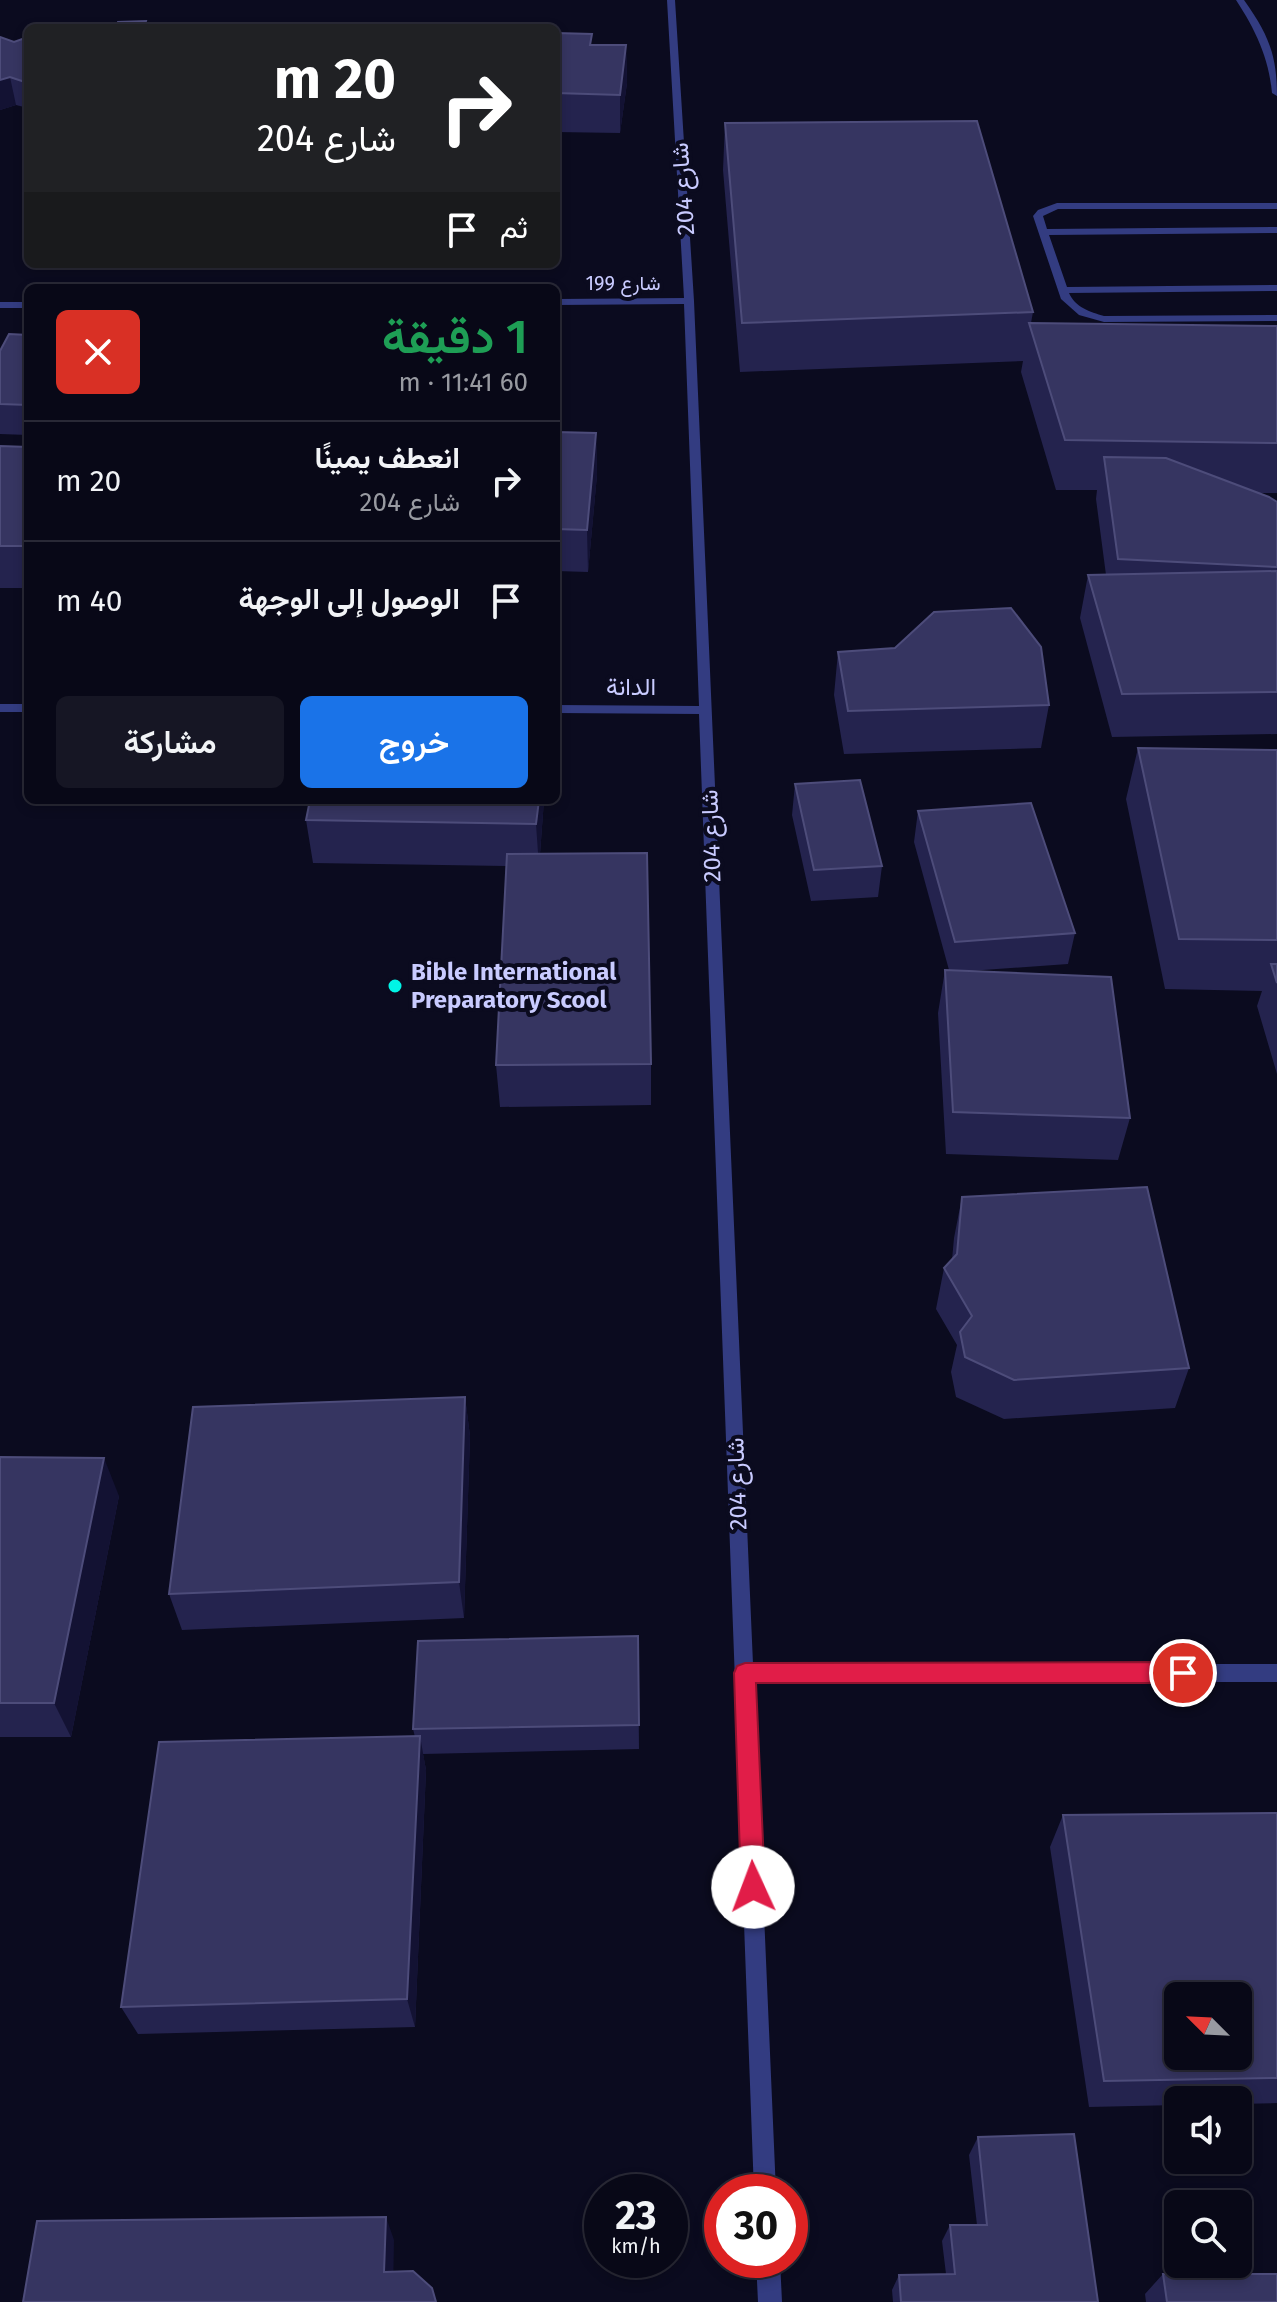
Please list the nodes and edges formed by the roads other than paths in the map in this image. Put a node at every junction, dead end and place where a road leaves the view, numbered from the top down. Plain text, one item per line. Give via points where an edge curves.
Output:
1 (671, 0) edge
2 (1240, 0) edge
3 (1277, 93) edge
4 (1277, 206) edge
5 (1277, 230) edge
6 (1042, 232) junction
7 (1277, 288) edge
8 (1063, 290) junction
9 (689, 301) junction
10 (560, 302) edge
11 (0, 305) edge
12 (24, 305) edge
13 (1277, 318) edge
14 (0, 708) edge
15 (24, 708) edge
16 (560, 709) edge
17 (706, 710) junction
18 (745, 1673) junction
19 (1277, 1673) edge
20 (764, 2174) edge
21 (769, 2278) edge
22 (770, 2302) edge

1 - 9 street, شارع 204
2 - 3 street via 1272,61
4 - 6 street via 1057,206 1038,216
5 - 6 street
6 - 8 street
7 - 8 street
8 - 13 street via 1073,307 1104,319
9 - 10 street, شارع 199
9 - 17 street, شارع 204
11 - 12 street
14 - 15 street
16 - 17 street, الدانة
17 - 18 street, شارع 204
18 - 19 street
18 - 20 street, شارع 204
21 - 22 street

